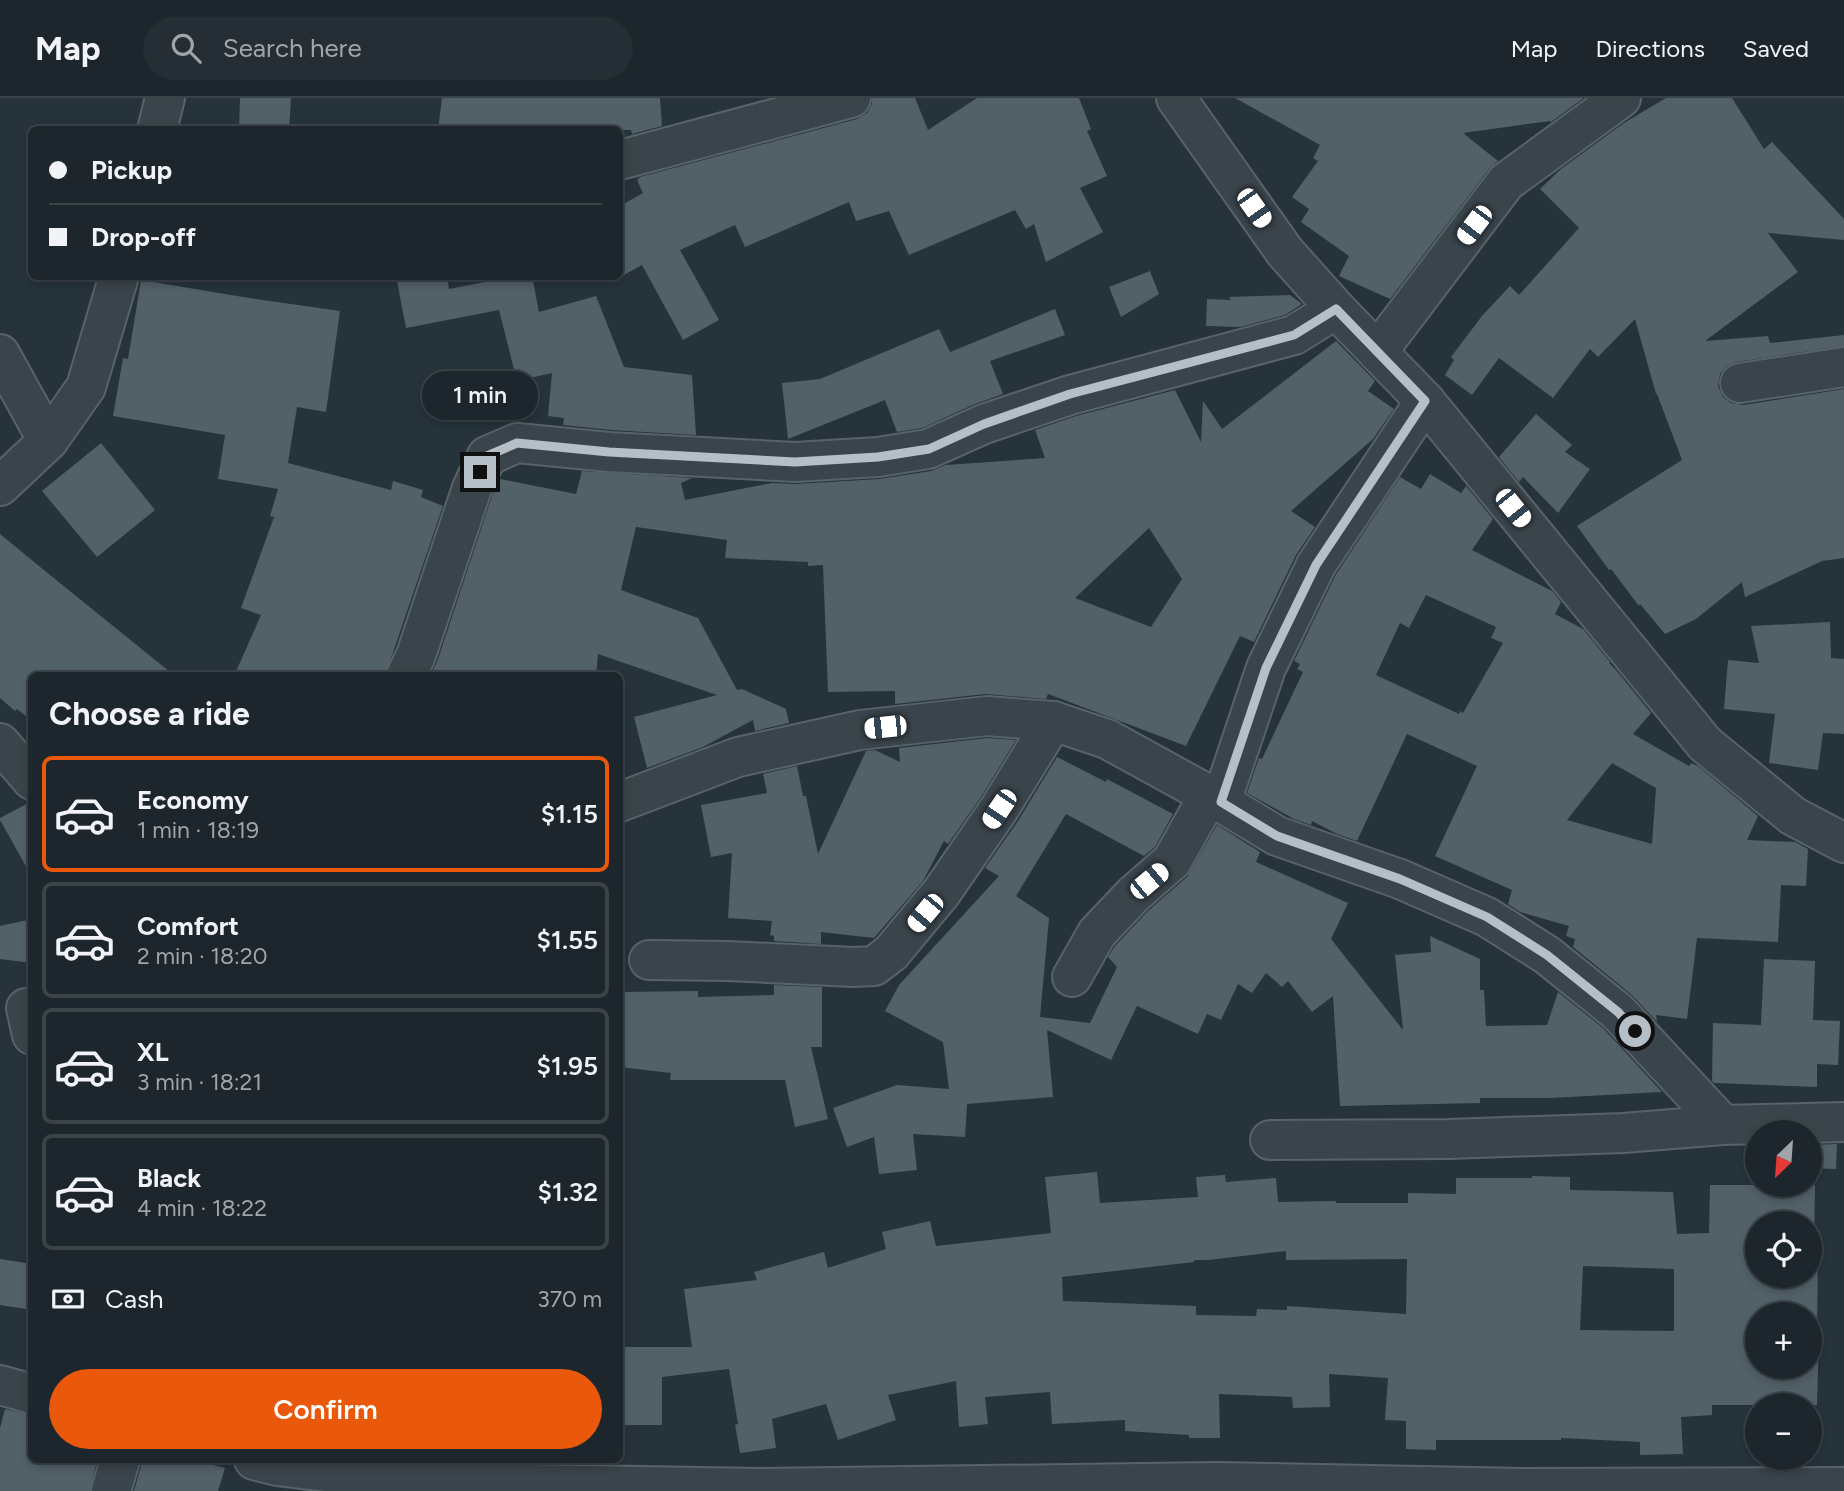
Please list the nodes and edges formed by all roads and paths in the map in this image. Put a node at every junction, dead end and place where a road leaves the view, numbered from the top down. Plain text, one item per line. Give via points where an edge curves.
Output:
1 (165, 98) edge
2 (851, 98) edge
3 (1176, 98) edge
4 (1621, 98) edge
5 (158, 126) edge
6 (623, 159) edge
7 (118, 280) edge
8 (1336, 309) junction
9 (1378, 351) junction
10 (0, 354) edge
11 (1844, 367) edge
12 (1741, 383) dead end
13 (1425, 401) junction
14 (48, 441) junction
15 (0, 486) edge
16 (408, 672) edge
17 (1053, 721) junction
18 (0, 743) edge
19 (28, 775) edge
20 (1215, 798) junction
21 (623, 801) edge
22 (1844, 843) edge
23 (649, 960) dead end
24 (1072, 977) dead end
25 (1844, 1122) edge
26 (1723, 1125) junction
27 (1270, 1140) dead end
28 (0, 1385) edge
29 (28, 1393) edge
30 (119, 1463) edge
31 (266, 1463) edge
32 (411, 1486) edge
33 (1844, 1487) edge
34 (832, 1489) edge
35 (1522, 1489) edge
36 (111, 1491) edge

1 - 5 street
2 - 6 street
3 - 8 street via 1285,252
4 - 9 street via 1506,182
7 - 14 street via 86,387
8 - 9 street
8 - 16 street via 1294,335 1070,394 929,449 795,462 517,443 487,456
9 - 13 street
10 - 14 street
11 - 12 street
13 - 20 street via 1316,565 1266,668
13 - 22 street via 1705,744 1793,816
14 - 15 street
17 - 20 street via 1107,739
17 - 21 street via 987,716 860,730 738,757
17 - 23 street via 941,893 891,953 874,966
18 - 19 street
20 - 24 street via 1172,861 1097,933
20 - 26 street via 1277,836 1400,879 1487,917 1547,955 1618,1012
25 - 26 street
26 - 27 street via 1450,1139
28 - 29 street
30 - 36 street
31 - 32 street
32 - 34 street
33 - 35 street
34 - 35 street via 1216,1482

